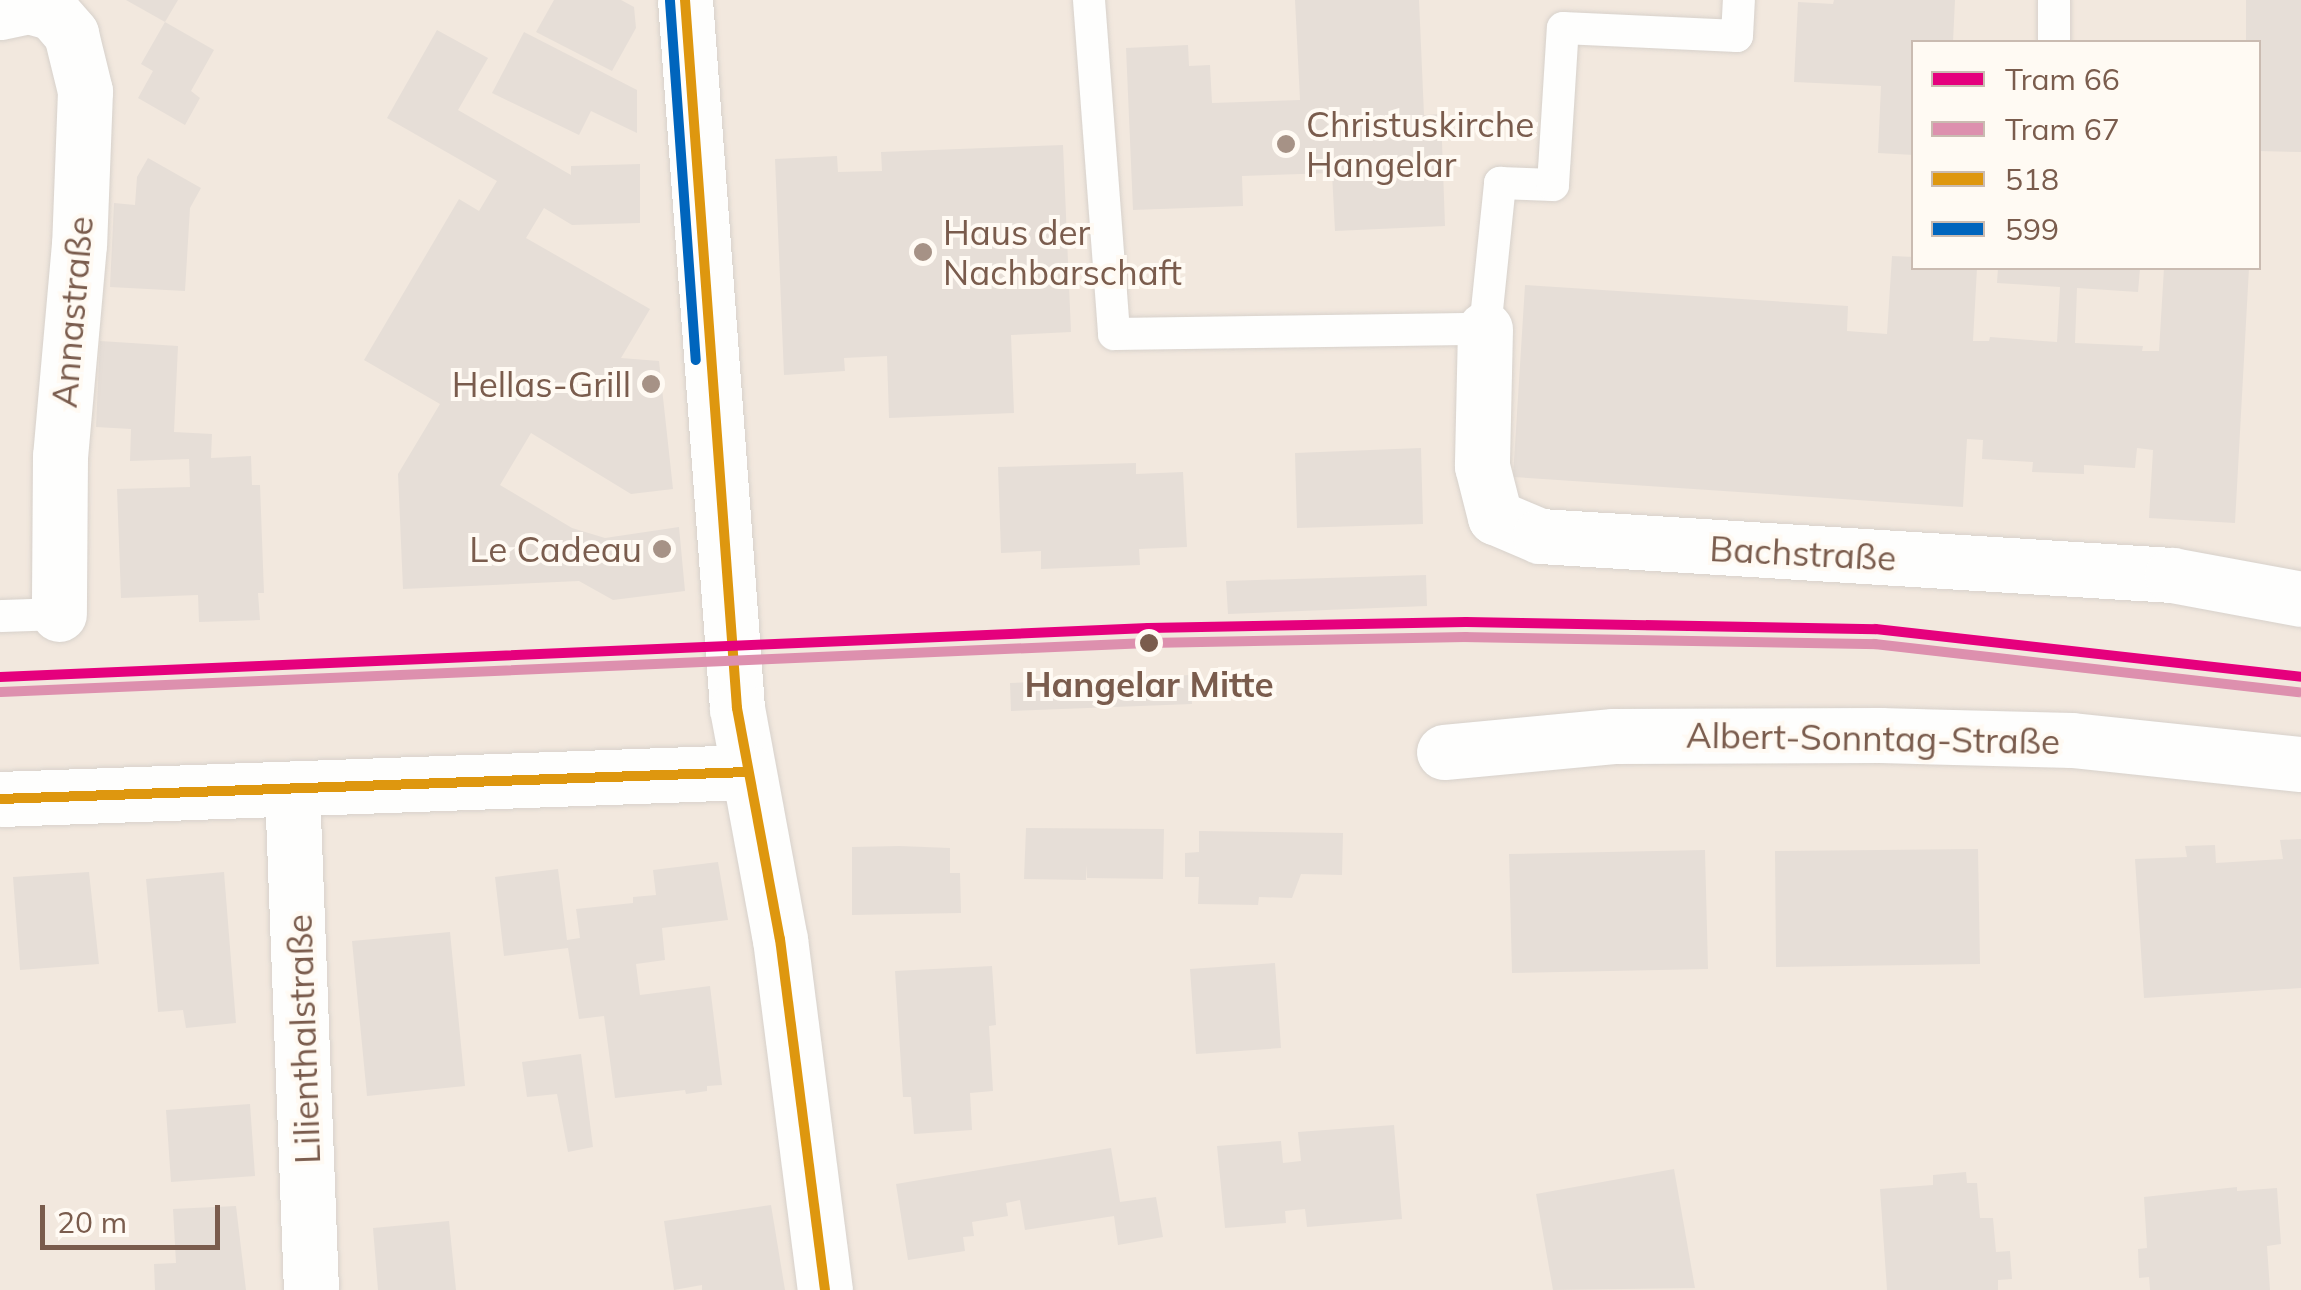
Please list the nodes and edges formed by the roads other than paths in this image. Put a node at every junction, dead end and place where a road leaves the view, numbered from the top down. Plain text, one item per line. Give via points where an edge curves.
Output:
1 (685, 0) edge
2 (1090, 0) edge
3 (1739, 0) edge
4 (2054, 0) edge
5 (0, 12) edge
6 (2054, 40) edge
7 (1485, 329) junction
8 (2301, 599) edge
9 (58, 614) joint
10 (0, 616) edge
11 (1444, 752) dead end
12 (2301, 764) edge
13 (748, 772) junction
14 (292, 789) junction
15 (0, 799) edge
16 (312, 1290) edge
17 (825, 1290) edge

1 - 13 street via 732,647
2 - 7 lane via 1114,334
3 - 7 lane via 1737,36 1564,28 1553,184 1500,183
4 - 6 lane
5 - 9 street, Annastraße via 29,6 53,13 70,34 84,91 79,244 60,456
7 - 8 street, Bachstraße via 1482,466 1494,516 1540,536 2172,575
9 - 10 lane, Annastraße
11 - 12 street, Albert-Sonntag-Straße via 1612,736 1880,735 2072,740
13 - 14 street
13 - 17 street via 780,939
14 - 15 street
14 - 16 street, Lilienthalstraße

